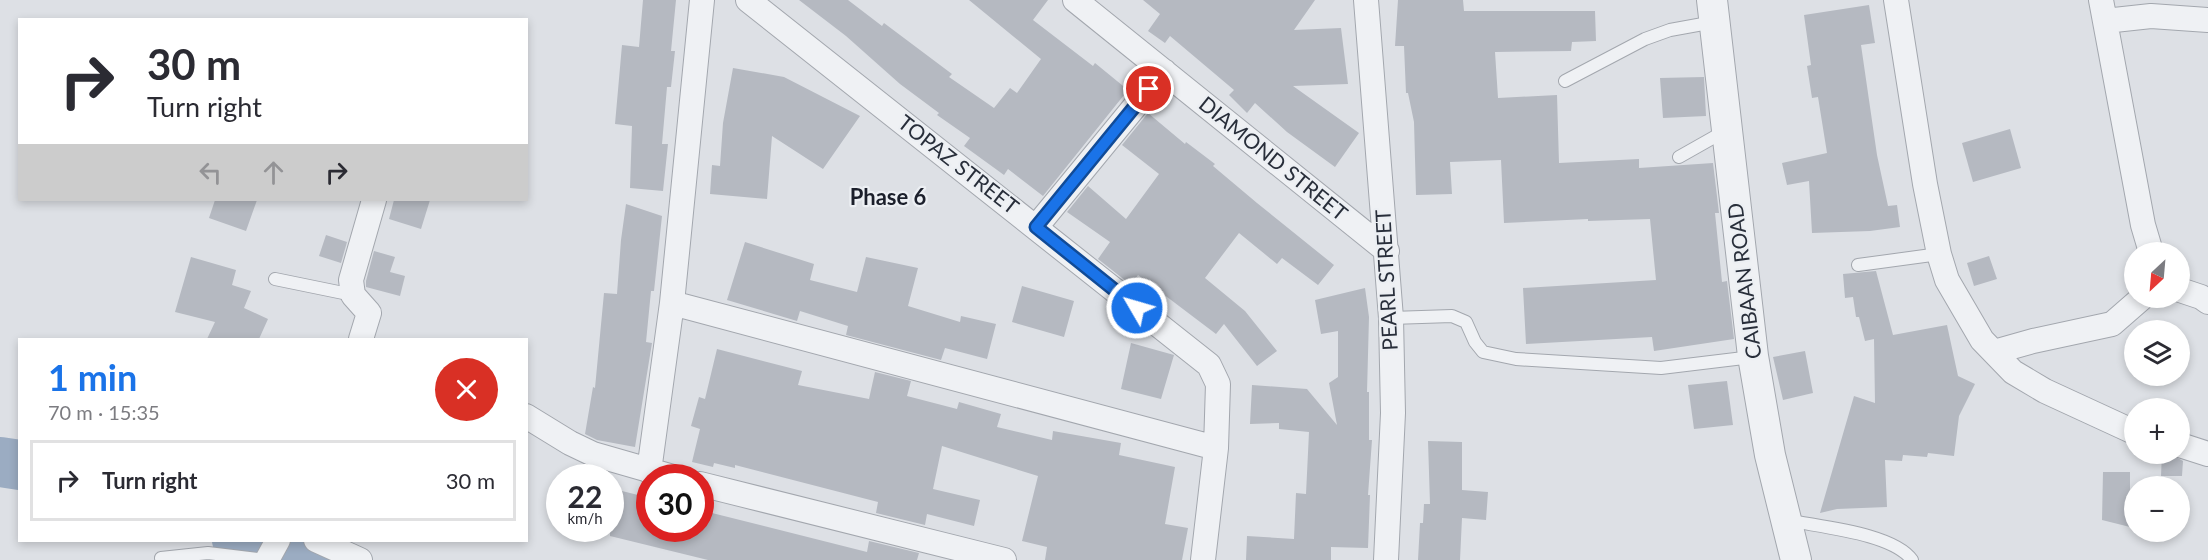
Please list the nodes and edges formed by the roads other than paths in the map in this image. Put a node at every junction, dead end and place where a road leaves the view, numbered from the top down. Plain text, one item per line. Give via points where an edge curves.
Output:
1 (702, 0) edge
2 (748, 0) edge
3 (1075, 0) edge
4 (1366, 0) edge
5 (1896, 0) edge
6 (2103, 10) edge
7 (1713, 11) edge
8 (2208, 20) edge
9 (1164, 71) junction
10 (1565, 81) dead end
11 (1728, 130) junction
12 (1679, 157) dead end
13 (374, 201) edge
14 (1036, 227) junction
15 (2148, 242) edge
16 (1387, 251) junction
17 (1939, 254) junction
18 (1858, 265) dead end
19 (275, 279) dead end
20 (2190, 293) edge
21 (353, 295) junction
22 (2208, 302) edge
23 (672, 303) junction
24 (2130, 308) edge
25 (1391, 318) junction
26 (361, 338) edge
27 (1994, 352) junction
28 (1753, 356) junction
29 (528, 417) edge
30 (2124, 428) edge
31 (1216, 448) junction
32 (2190, 448) edge
33 (2208, 454) edge
34 (650, 464) edge
35 (636, 467) edge
36 (714, 488) edge
37 (1786, 520) junction
38 (277, 542) edge
39 (320, 542) edge
40 (161, 558) dead end
41 (266, 560) edge
42 (360, 560) edge
43 (1004, 560) edge
44 (1203, 560) edge
45 (1386, 560) edge
46 (1796, 560) edge
47 (1912, 560) edge

1 - 23 street
2 - 14 street, TOPAZ STREET
3 - 9 street, DIAMOND STREET
4 - 16 street, PEARL STREET
5 - 17 street via 1924,184
6 - 8 street
6 - 15 street
7 - 10 lane via 1645,39
7 - 11 street, CAIBAAN ROAD
9 - 14 street
9 - 16 street, DIAMOND STREET
11 - 12 lane
11 - 28 street, CAIBAAN ROAD
13 - 21 street via 351,280
14 - 31 street, TOPAZ STREET via 1209,365 1218,384
16 - 25 street, PEARL STREET
17 - 18 lane
17 - 27 street via 1947,280 1982,340
19 - 21 lane
20 - 22 street
21 - 26 street via 369,313
23 - 31 street
23 - 34 street
24 - 27 street via 2112,324
25 - 28 lane via 1452,316 1466,322 1483,352 1515,359 1661,368
25 - 45 street, PEARL STREET via 1393,413
27 - 30 street via 2013,372 2045,392
28 - 37 street, CAIBAAN ROAD
29 - 35 street via 593,454
31 - 44 street, TOPAZ STREET
32 - 33 street
36 - 43 street
37 - 46 street, CAIBAAN ROAD
37 - 47 lane via 1884,540
38 - 41 street
39 - 42 street
40 - 41 lane via 208,553

